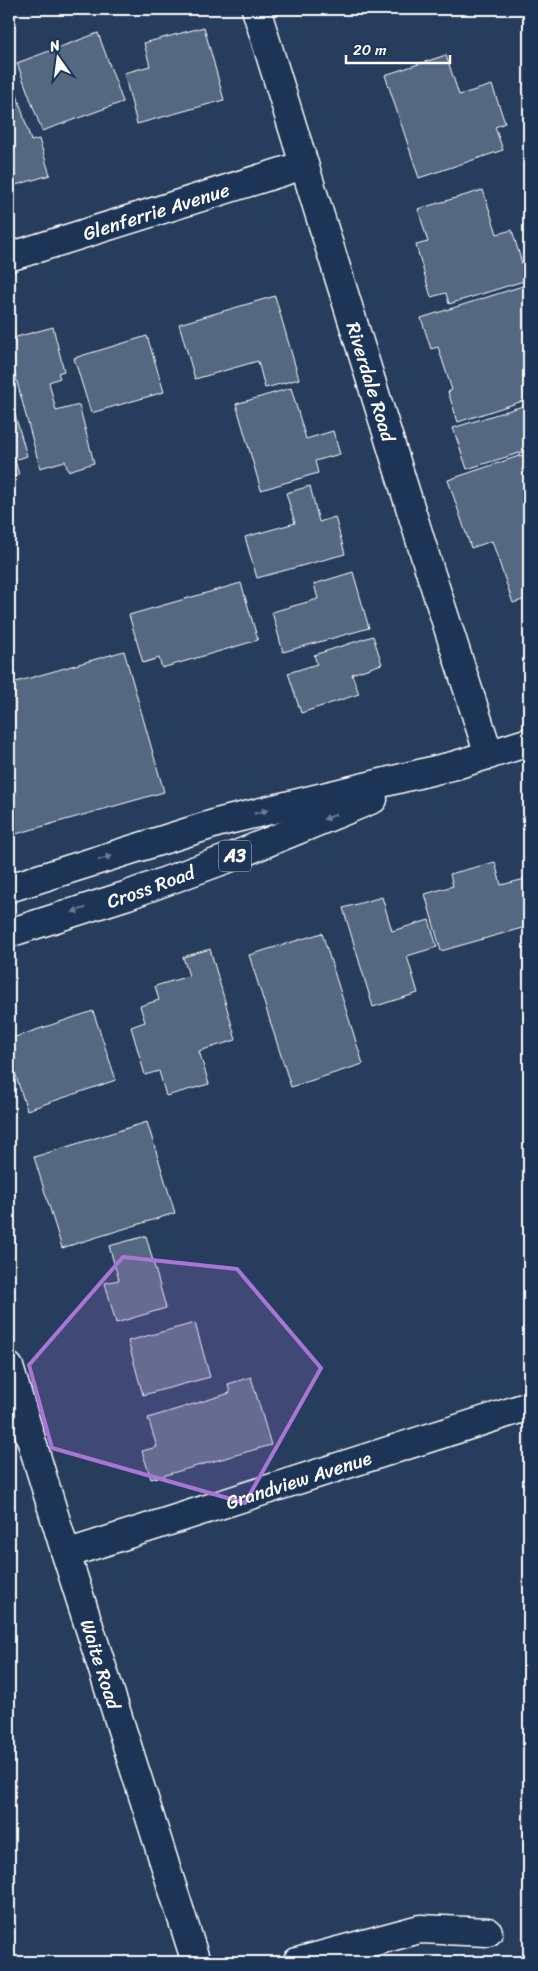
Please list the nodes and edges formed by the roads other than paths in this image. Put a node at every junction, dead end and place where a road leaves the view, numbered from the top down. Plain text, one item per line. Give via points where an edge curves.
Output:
1 (256, 9) edge
2 (304, 165) junction
3 (9, 257) edge
4 (529, 742) edge
5 (489, 755) junction
6 (456, 765) junction
7 (9, 888) edge
8 (9, 933) edge
9 (9, 1367) edge
10 (529, 1406) edge
11 (66, 1554) junction
12 (488, 1932) dead end
13 (196, 1962) edge
14 (296, 1962) edge

1 - 2 main road, Riverdale Road
2 - 3 main road, Glenferrie Avenue
2 - 5 main road, Riverdale Road
4 - 5 main road, Cross Road / A3
5 - 6 main road, Cross Road / A3
7 -> 6 main road, Cross Road / A3 via 220,822
6 -> 8 main road, Cross Road / A3 via 229,858
9 - 11 main road, Waite Road
10 - 11 main road, Grandview Avenue
11 - 13 main road, Waite Road
12 - 14 main road via 420,1929

